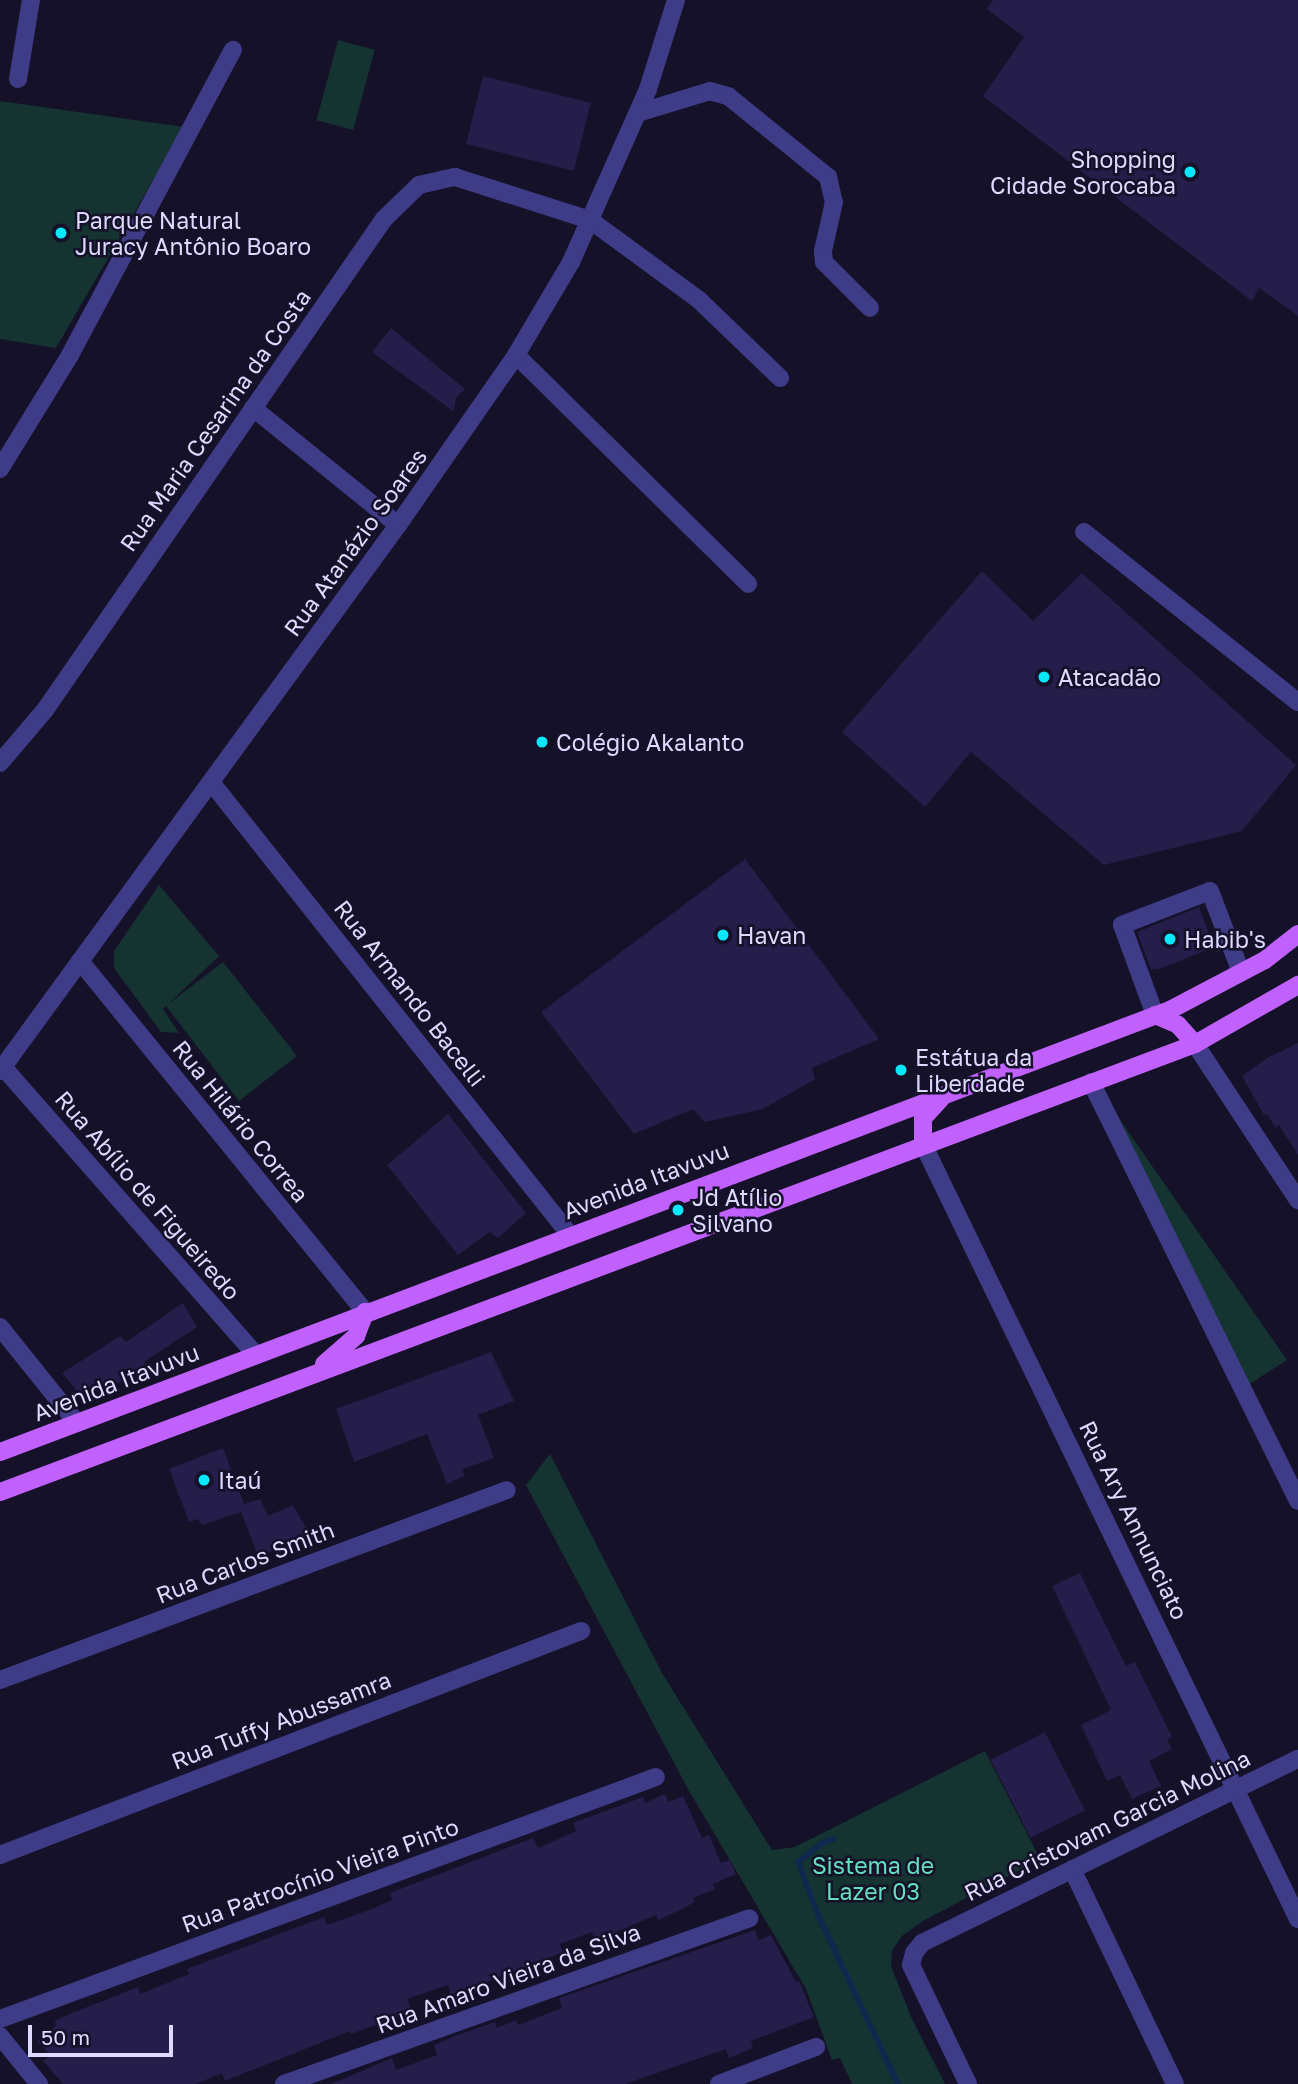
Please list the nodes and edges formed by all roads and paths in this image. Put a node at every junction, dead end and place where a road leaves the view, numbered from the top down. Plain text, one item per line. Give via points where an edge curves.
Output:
1 (30, 0) edge
2 (676, 0) edge
3 (233, 50) dead end
4 (18, 79) dead end
5 (638, 113) junction
6 (590, 220) junction
7 (870, 308) dead end
8 (516, 355) junction
9 (780, 378) dead end
10 (253, 408) junction
11 (0, 469) edge
12 (398, 525) junction
13 (1084, 531) dead end
14 (748, 584) dead end
15 (1298, 702) edge
16 (0, 762) edge
17 (211, 782) junction
18 (1298, 934) edge
19 (80, 961) junction
20 (1241, 972) junction
21 (1298, 985) edge
22 (1156, 1015) junction
23 (1195, 1044) junction
24 (2, 1069) edge
25 (1091, 1082) junction
26 (946, 1094) junction
27 (923, 1144) junction
28 (1298, 1200) edge
29 (570, 1235) junction
30 (365, 1312) junction
31 (0, 1327) edge
32 (256, 1355) junction
33 (316, 1371) junction
34 (77, 1423) junction
35 (0, 1452) edge
36 (507, 1490) dead end
37 (0, 1492) edge
38 (1298, 1502) edge
39 (581, 1631) dead end
40 (0, 1680) edge
41 (1298, 1759) edge
42 (656, 1777) dead end
43 (1237, 1789) junction
44 (0, 1855) edge
45 (1072, 1869) junction
46 (749, 1917) dead end
47 (1298, 1919) edge
48 (0, 2019) edge
49 (0, 2036) edge
50 (816, 2047) dead end
51 (39, 2084) edge
52 (284, 2084) edge
53 (719, 2084) edge
54 (968, 2084) edge
55 (1175, 2084) edge

1 - 4 street
2 - 5 street, Rua Atanázio Soares
3 - 11 street via 70,355
5 - 6 street, Rua Atanázio Soares
5 - 7 street via 710,91 728,96 828,177 834,202 824,262
6 - 8 street, Rua Atanázio Soares via 571,262
6 - 9 street, Rua Maria Cesarina da Costa via 698,299
6 - 10 street, Rua Maria Cesarina da Costa via 455,177 419,185 384,219
8 - 12 street, Rua Atanázio Soares
8 - 14 street
10 - 12 street
10 - 16 street, Rua Maria Cesarina da Costa via 45,710
12 - 17 street, Rua Atanázio Soares
13 - 15 street
17 - 19 street, Rua Atanázio Soares
17 - 29 street, Rua Armando Bacelli
18 - 20 main road, Avenida Itavuvu
19 - 24 street, Rua Atanázio Soares
19 - 30 street, Rua Hilário Correa
20 - 22 main road, Avenida Itavuvu
20 - 22 street via 1210,891 1122,925
21 - 23 main road
22 - 23 main road via 1178,1025
22 - 26 main road, Avenida Itavuvu
23 - 25 main road
23 - 28 street
24 - 32 street, Rua Abílio de Figueiredo
25 - 27 main road
25 - 38 street
26 - 27 main road via 922,1118
26 - 29 main road, Avenida Itavuvu
27 - 33 main road
27 - 43 street, Rua Ary Annunciato
29 - 30 main road, Avenida Itavuvu
30 - 32 main road, Avenida Itavuvu
30 - 33 main road via 356,1336
31 - 34 street
32 - 34 main road, Avenida Itavuvu
33 - 37 main road
34 - 35 main road, Avenida Itavuvu
36 - 40 street, Rua Carlos Smith
39 - 44 street, Rua Tuffy Abussamra
41 - 43 street, Rua Cristovam Garcia Molina
42 - 48 street, Rua Patrocínio Vieira Pinto
43 - 45 street, Rua Cristovam Garcia Molina
43 - 47 street, Rua Ary Annunciato
45 - 54 street, Rua Cristovam Garcia Molina via 922,1943 914,1953 911,1965
45 - 55 street
46 - 52 street, Rua Amaro Vieira da Silva
49 - 51 street
50 - 53 street

